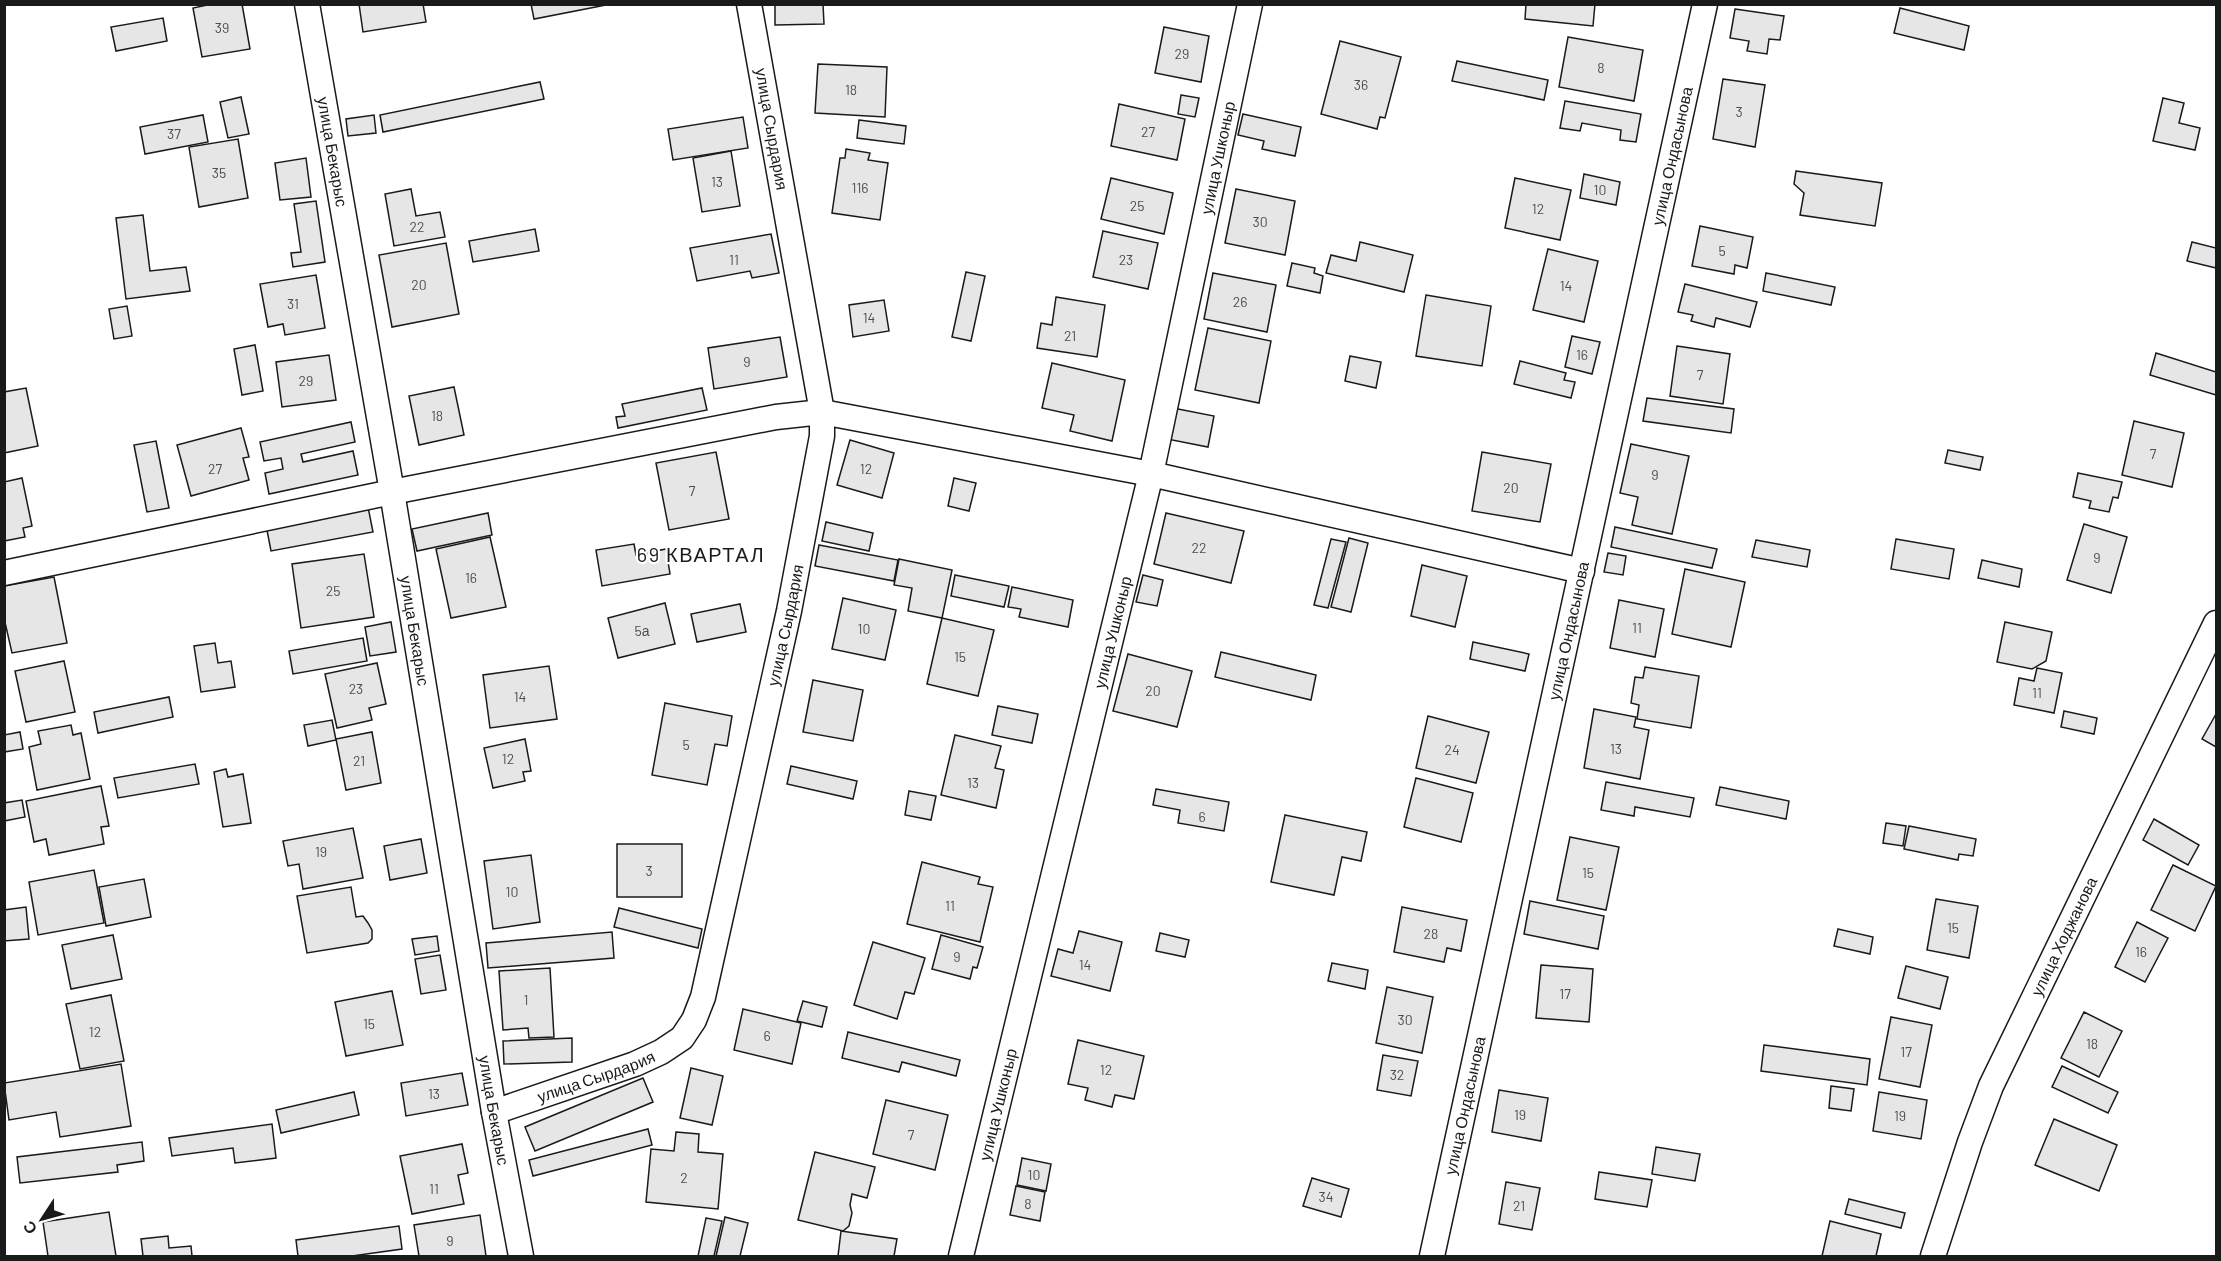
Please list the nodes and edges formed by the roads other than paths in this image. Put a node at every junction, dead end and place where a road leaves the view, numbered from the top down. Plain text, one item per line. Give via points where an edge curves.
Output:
1 (307, 4) edge
2 (749, 4) edge
3 (1250, 4) edge
4 (1705, 4) edge
5 (822, 412) junction
6 (1151, 474) junction
7 (392, 492) junction
8 (1582, 571) junction
9 (4, 573) edge
10 (2217, 623) edge
11 (494, 1112) junction
12 (521, 1257) edge
13 (961, 1257) edge
14 (1432, 1257) edge
15 (1933, 1257) edge

1 - 7 street, улица Бекарыс
2 - 5 street, улица Сырдария
3 - 6 street, улица Ушконыр
4 - 8 street, улица Ондасынова
5 - 6 street
5 - 7 street via 776,417
5 - 11 street, улица Сырдария via 822,436 789,611 703,998 694,1020 682,1038 636,1064
6 - 8 street
6 - 13 street, улица Ушконыр
7 - 9 street
7 - 11 street, улица Бекарыс
8 - 14 street, улица Ондасынова
10 - 15 street, улица Ходжанова via 1991,1086
11 - 12 street, улица Бекарыс

